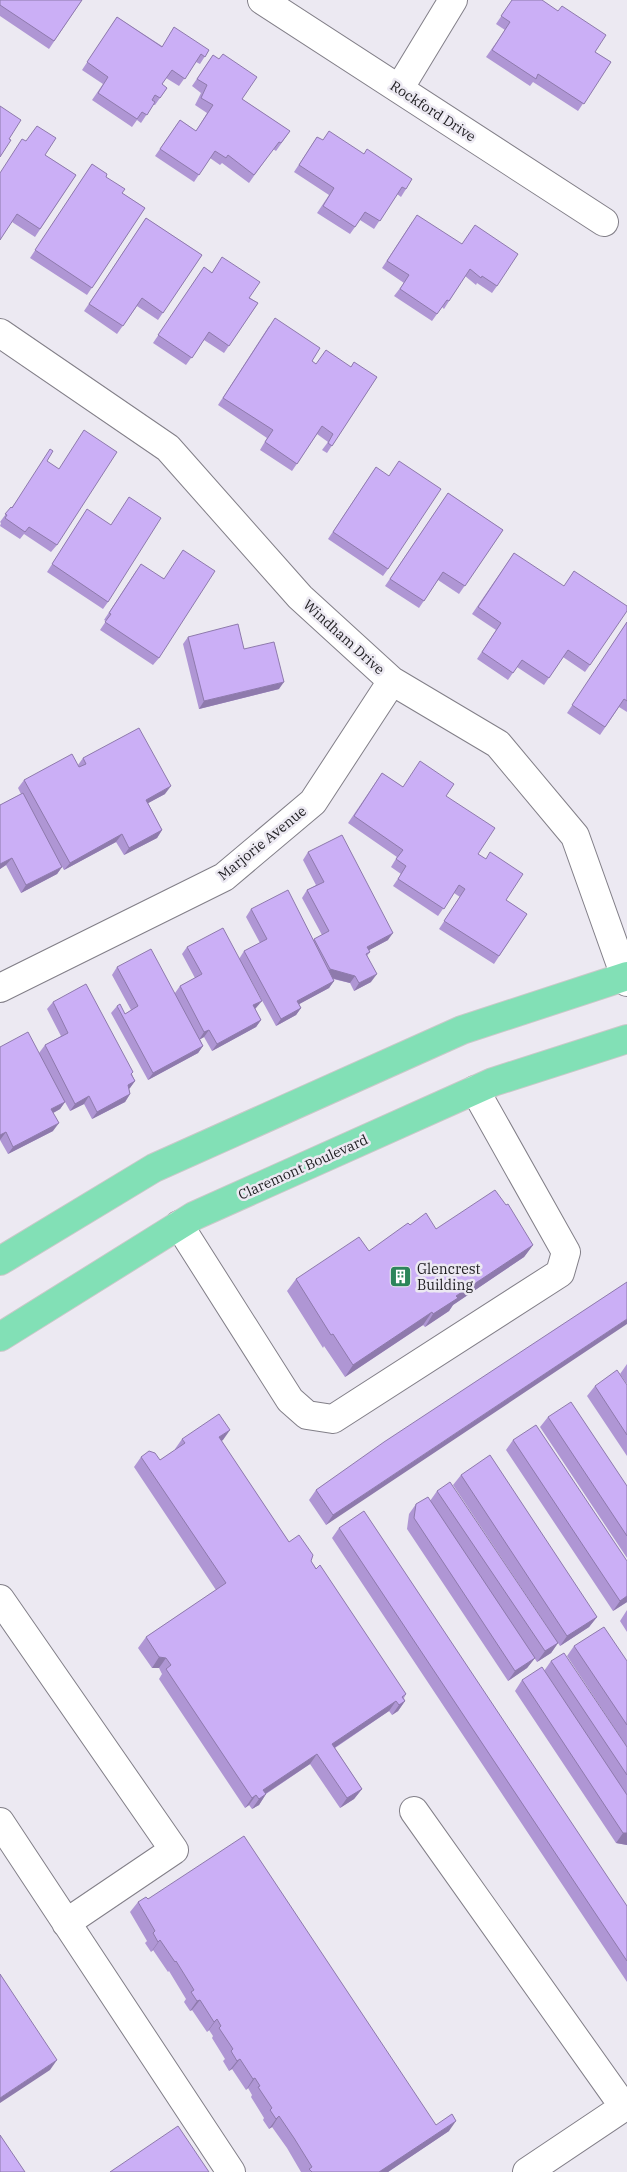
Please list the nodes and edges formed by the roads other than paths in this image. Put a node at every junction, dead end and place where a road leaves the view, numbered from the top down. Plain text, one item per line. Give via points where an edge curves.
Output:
1 (262, 0) edge
2 (453, 0) edge
3 (399, 89) junction
4 (604, 222) dead end
5 (0, 333) edge
6 (392, 681) junction
7 (626, 978) edge
8 (0, 988) edge
9 (627, 1039) edge
10 (475, 1090) junction
11 (178, 1225) junction
12 (0, 1261) edge
13 (0, 1338) edge
14 (0, 1599) edge
15 (414, 1811) dead end
16 (0, 1822) edge
17 (66, 1923) junction
18 (626, 2106) edge
19 (231, 2172) edge
20 (527, 2172) edge

1 - 3 street, Rockford Drive
2 - 3 street
3 - 4 street, Rockford Drive
5 - 6 street, Windham Drive via 168,448 300,597
6 - 7 street, Windham Drive via 498,744 575,836
6 - 8 street, Marjorie Avenue via 313,802 224,877
7 - 12 main road via 462,1030 163,1164
9 - 10 main road, Claremont Boulevard
10 - 11 main road, Claremont Boulevard
10 - 11 street via 566,1252 560,1273 333,1419 307,1415 290,1400
11 - 13 main road, Claremont Boulevard
14 - 17 street via 174,1850
15 - 18 street
16 - 17 street
17 - 19 street
18 - 20 street

